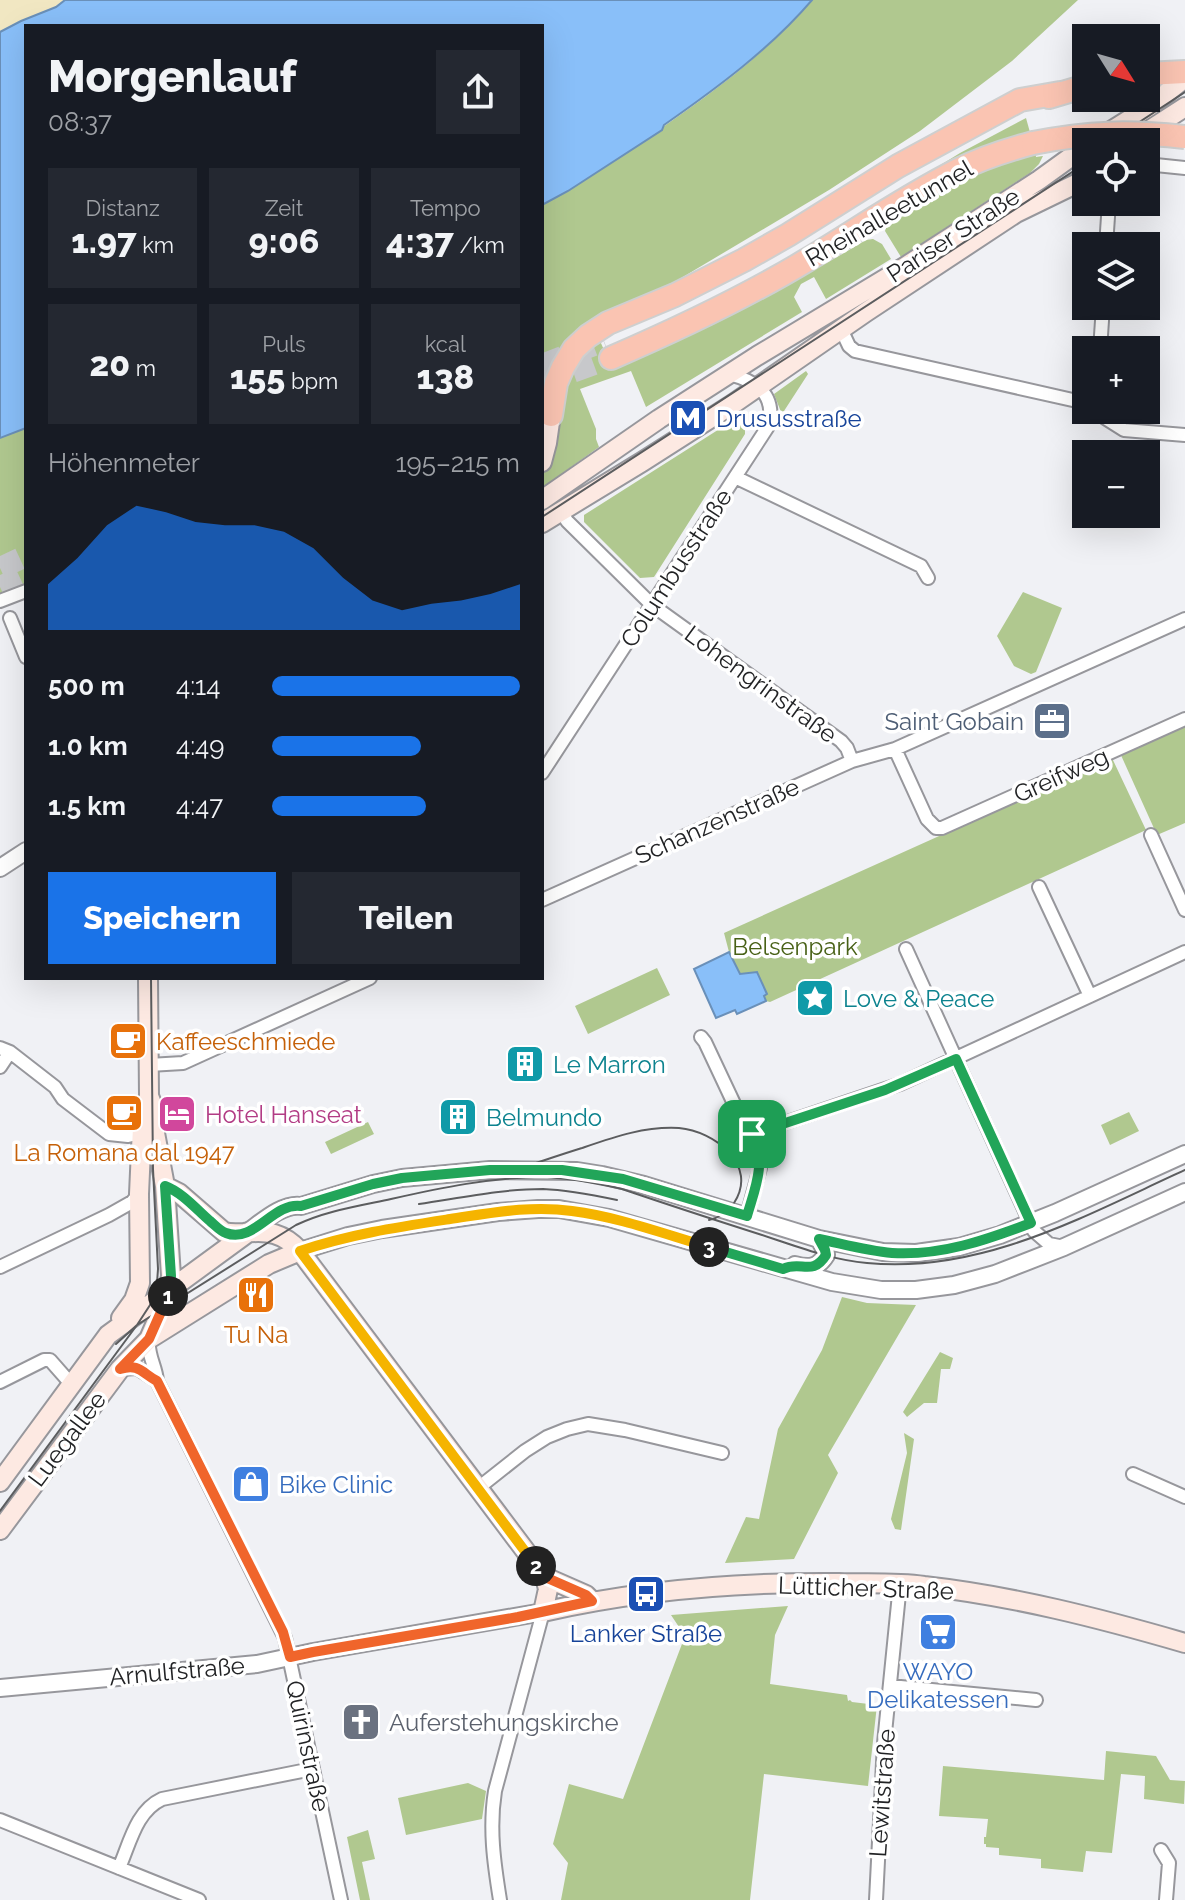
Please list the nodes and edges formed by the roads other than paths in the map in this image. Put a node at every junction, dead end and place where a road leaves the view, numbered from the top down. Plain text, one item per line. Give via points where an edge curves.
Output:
1 (1160, 80) edge
2 (1072, 89) edge
3 (1072, 89) edge
4 (1183, 90) edge
5 (1115, 128) edge
6 (1131, 128) edge
7 (1145, 128) edge
8 (1185, 137) edge
9 (1072, 156) edge
10 (1160, 165) edge
11 (1185, 168) edge
12 (1072, 184) edge
13 (818, 320) junction
14 (841, 329) junction
15 (729, 374) junction
16 (759, 386) junction
17 (1072, 400) edge
18 (546, 410) edge
19 (1113, 424) edge
20 (1185, 435) edge
21 (544, 454) edge
22 (735, 477) junction
23 (544, 499) edge
24 (561, 511) junction
25 (544, 522) edge
26 (928, 578) dead end
27 (24, 592) edge
28 (0, 601) edge
29 (652, 605) junction
30 (10, 618) dead end
31 (1185, 619) edge
32 (24, 652) edge
33 (1185, 719) edge
34 (544, 747) edge
35 (895, 749) junction
36 (554, 754) junction
37 (852, 761) junction
38 (544, 770) edge
39 (1151, 835) dead end
40 (24, 852) edge
41 (0, 868) edge
42 (1039, 887) dead end
43 (544, 899) edge
44 (1185, 910) edge
45 (906, 949) dead end
46 (1185, 952) edge
47 (148, 980) edge
48 (366, 980) edge
49 (1090, 996) junction
50 (701, 1037) dead end
51 (5, 1050) edge
52 (956, 1059) junction
53 (149, 1065) junction
54 (0, 1067) edge
55 (149, 1096) junction
56 (142, 1127) junction
57 (752, 1134) junction
58 (1185, 1154) edge
59 (165, 1186) junction
60 (1185, 1192) edge
61 (139, 1194) junction
62 (301, 1206) junction
63 (109, 1215) junction
64 (747, 1216) junction
65 (1031, 1223) junction
66 (139, 1225) junction
67 (248, 1232) junction
68 (285, 1237) junction
69 (819, 1239) junction
70 (1064, 1247) junction
71 (300, 1251) junction
72 (0, 1267) edge
73 (783, 1269) junction
74 (170, 1290) junction
75 (108, 1335) junction
76 (149, 1339) junction
77 (120, 1369) junction
78 (157, 1381) junction
79 (0, 1382) edge
80 (72, 1385) junction
81 (722, 1453) dead end
82 (1133, 1474) dead end
83 (0, 1482) edge
84 (477, 1489) junction
85 (1185, 1497) edge
86 (0, 1530) edge
87 (545, 1577) junction
88 (900, 1584) junction
89 (592, 1601) junction
90 (543, 1612) junction
91 (1185, 1643) edge
92 (290, 1657) junction
93 (890, 1686) junction
94 (0, 1688) edge
95 (1036, 1700) dead end
96 (312, 1769) junction
97 (0, 1820) edge
98 (1161, 1850) dead end
99 (119, 1868) junction
100 (199, 1900) edge
101 (341, 1900) edge
102 (500, 1900) edge
103 (876, 1900) edge
104 (1166, 1900) edge

1 - 4 highway
2 - 8 highway, Rheinalleetunnel, bridge via 985,128 816,234 607,349 685,325 806,261 961,168 995,154 1093,133
3 - 18 highway via 1020,100 898,166 744,260 608,323 574,349
4 - 5 main road
4 - 6 main road
4 - 7 main road
9 - 13 main road, Pariser Straße
10 - 11 street
12 - 14 main road, Pariser Straße via 1016,213
13 - 14 main road
13 - 15 main road, Pariser Straße
14 - 16 main road, Pariser Straße
14 - 17 street via 855,351
15 - 16 street
15 - 23 main road, Pariser Straße
16 - 22 street, Columbusstraße via 770,407 769,425
16 - 24 main road, Pariser Straße
18 - 21 main road
19 - 20 street via 1124,430
22 - 26 street via 921,566
22 - 29 street, Columbusstraße
24 - 25 main road, Pariser Straße
24 - 29 street, Lohengrinstraße
27 - 28 street
29 - 36 street, Columbusstraße
29 - 37 street, Lohengrinstraße via 841,741
30 - 32 street
31 - 35 street, Schanzenstraße
33 - 35 street, Greifweg via 942,828 927,819
34 - 36 street
35 - 37 street, Schanzenstraße
36 - 38 street, Columbusstraße
37 - 43 street, Schanzenstraße
39 - 44 street
40 - 41 street
42 - 49 street
45 - 52 street
46 - 49 street
47 - 53 main road
48 - 53 street via 183,1063
49 - 52 street
50 - 57 street
51 - 54 street
51 - 56 street via 109,1134 128,1136
52 - 57 street via 885,1090
52 - 65 street
53 - 55 main road
55 - 56 main road
55 - 59 main road
56 - 61 main road
57 - 64 street via 760,1168
58 - 65 street
59 - 67 main road via 224,1232
59 - 74 main road
60 - 70 street
61 - 63 street
61 - 66 main road
62 - 64 street via 402,1178 562,1170 623,1179
62 - 67 street via 276,1213
62 - 68 street via 287,1223
63 - 66 street
63 - 72 street
64 - 69 street
65 - 69 street via 978,1242 916,1253
65 - 70 street via 1044,1240
66 - 75 main road via 140,1283 130,1308
67 - 68 main road
67 - 74 main road, Luegallee
68 - 71 main road
69 - 73 street via 826,1255 819,1265
70 - 73 street via 974,1280 916,1290 858,1287
71 - 73 street via 382,1229 538,1209 609,1218
71 - 76 main road, Luegallee via 269,1264
71 - 84 main road
74 - 75 main road, Luegallee
74 - 76 main road
75 - 80 main road, Luegallee
76 - 77 main road, Luegallee
76 - 78 street, Quirinstraße
77 - 78 street via 137,1368
77 - 86 main road, Luegallee
78 - 92 street, Quirinstraße via 283,1632
79 - 80 street via 50,1360
80 - 83 main road, Luegallee
81 - 84 street via 588,1424 547,1437
82 - 85 street
84 - 87 main road
87 - 89 main road
87 - 90 main road
88 - 89 main road, Lütticher Straße via 755,1584
88 - 91 main road, Lütticher Straße via 1059,1608
88 - 93 street, Lewitstraße
89 - 90 main road, Lütticher Straße
90 - 92 street, Arnulfstraße
90 - 102 street via 492,1809
92 - 94 street, Arnulfstraße
92 - 96 street, Quirinstraße
93 - 95 street
93 - 103 street, Lewitstraße
96 - 99 street via 153,1803 140,1817
96 - 101 street, Quirinstraße
97 - 99 street
98 - 104 street via 1169,1863
99 - 100 street

